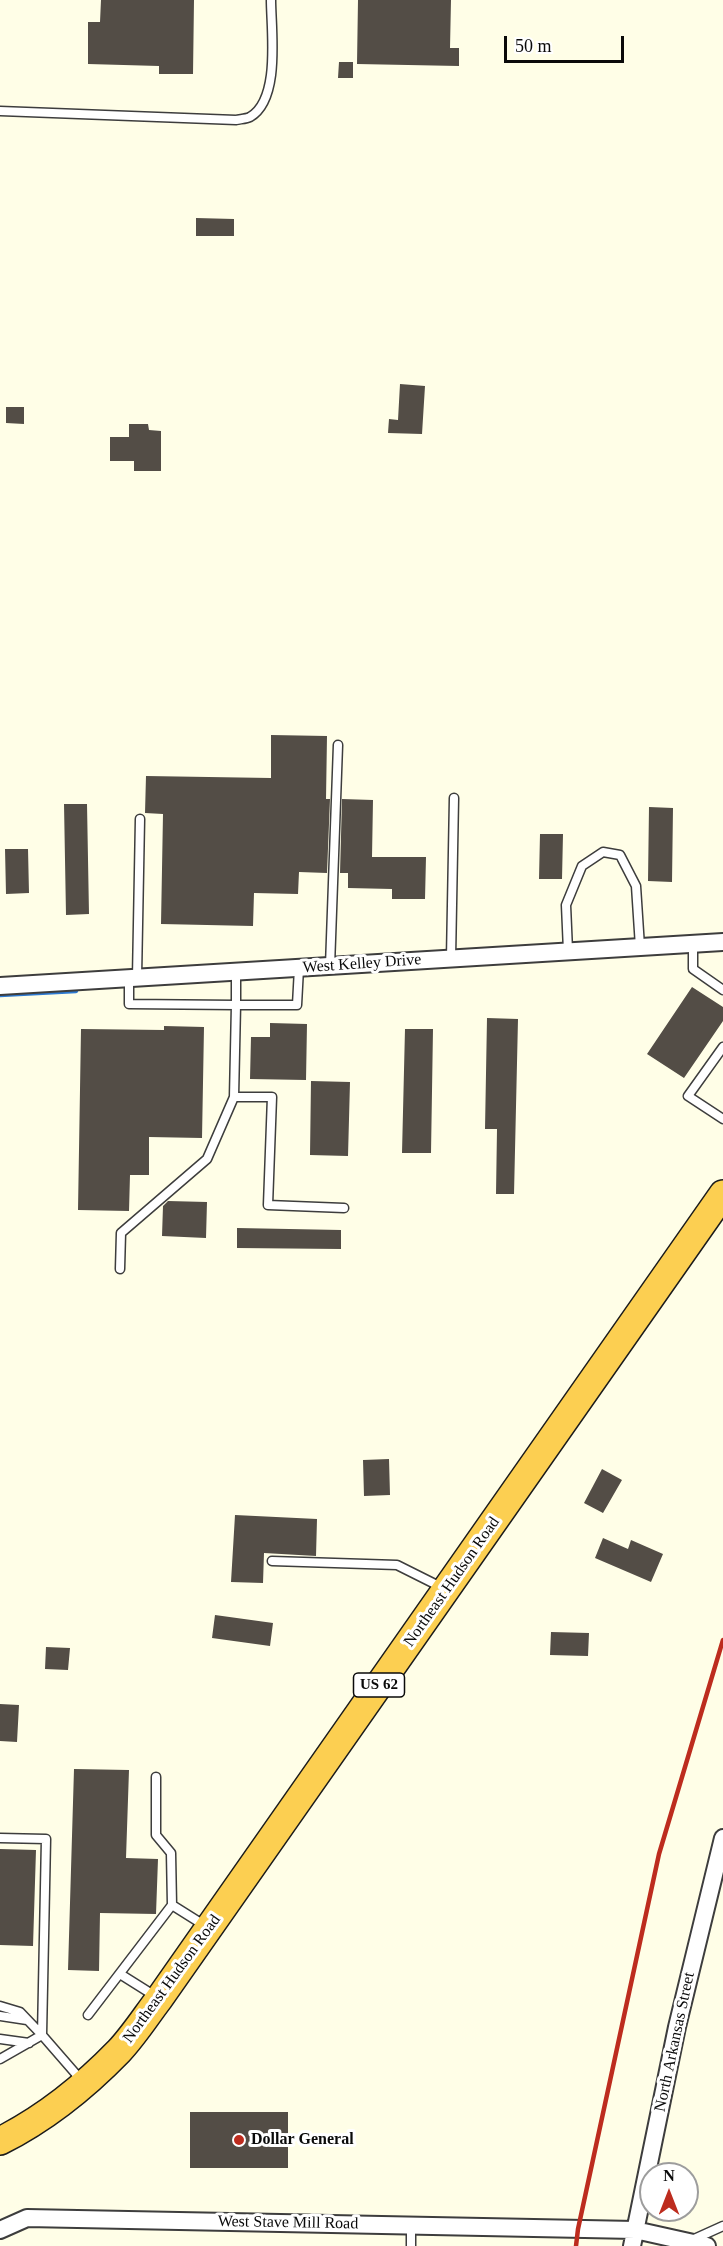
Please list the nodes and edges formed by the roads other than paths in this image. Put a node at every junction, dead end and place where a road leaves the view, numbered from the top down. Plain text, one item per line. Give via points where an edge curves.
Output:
1 (271, 0) edge
2 (0, 111) edge
3 (338, 745) dead end
4 (454, 798) dead end
5 (140, 819) dead end
6 (723, 942) edge
7 (693, 944) junction
8 (640, 947) junction
9 (568, 951) junction
10 (451, 958) junction
11 (330, 966) junction
12 (299, 968) junction
13 (236, 971) junction
14 (133, 978) junction
15 (0, 986) edge
16 (723, 990) edge
17 (236, 1005) junction
18 (723, 1047) edge
19 (234, 1097) junction
20 (723, 1119) edge
21 (723, 1194) edge
22 (344, 1208) dead end
23 (120, 1269) dead end
24 (273, 1561) dead end
25 (446, 1590) junction
26 (156, 1777) dead end
27 (0, 1838) edge
28 (723, 1838) edge
29 (172, 1905) junction
30 (209, 1928) junction
31 (120, 1974) junction
32 (159, 1999) junction
33 (0, 2006) edge
34 (88, 2015) dead end
35 (0, 2016) edge
36 (28, 2020) junction
37 (42, 2034) junction
38 (0, 2039) edge
39 (28, 2043) junction
40 (0, 2059) edge
41 (84, 2084) junction
42 (0, 2141) edge
43 (411, 2225) junction
44 (723, 2226) edge
45 (0, 2230) edge
46 (634, 2238) edge
47 (688, 2242) junction
48 (411, 2246) edge
49 (707, 2246) edge

1 - 2 lane via 270,87 261,106 250,117 236,120
3 - 11 lane
4 - 10 lane
5 - 14 lane
6 - 7 street, West Kelley Drive
7 - 8 street, West Kelley Drive
7 - 16 lane via 693,969
8 - 9 street, West Kelley Drive
8 - 9 lane via 636,886 620,855 603,852 582,866 566,905
9 - 10 street, West Kelley Drive
10 - 11 street, West Kelley Drive
11 - 12 street, West Kelley Drive
12 - 13 street, West Kelley Drive
12 - 17 lane via 297,1005
13 - 14 street, West Kelley Drive
13 - 17 lane
14 - 15 street, West Kelley Drive
14 - 17 lane via 129,1004
17 - 19 lane
18 - 20 lane via 688,1096
19 - 22 lane via 272,1097 267,1205
19 - 23 lane via 207,1159 121,1233
21 - 25 highway, Northeast Hudson Road / US 62
24 - 25 lane via 396,1565
25 - 30 highway, Northeast Hudson Road / US 62
26 - 29 lane via 156,1836 171,1853
27 - 37 lane via 46,1839
28 - 46 street, North Arkansas Street via 677,2027
29 - 30 lane
29 - 31 lane
30 - 32 highway, Northeast Hudson Road / US 62
31 - 32 lane
31 - 34 lane
32 - 41 highway, Northeast Hudson Road / US 62 via 120,2049
33 - 36 lane via 20,2012
35 - 36 lane
36 - 37 lane
37 - 39 lane
37 - 41 lane
38 - 39 lane
39 - 40 lane
41 - 42 highway, Northeast Hudson Road / US 62
43 - 45 street, West Stave Mill Road via 27,2218
43 - 46 street, West Stave Mill Road via 578,2229
43 - 48 lane
44 - 47 lane
46 - 47 street, West Stave Mill Road
47 - 49 street, West Stave Mill Road

